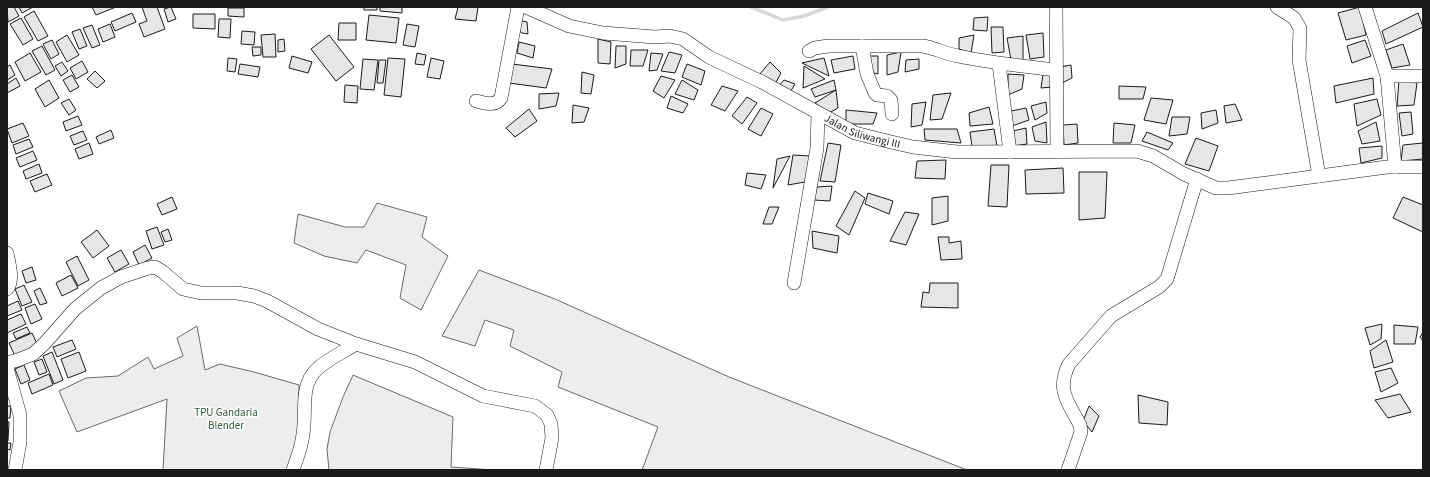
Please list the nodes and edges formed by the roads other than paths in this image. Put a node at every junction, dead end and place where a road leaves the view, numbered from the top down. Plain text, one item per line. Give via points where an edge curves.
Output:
1 (518, 7) edge
2 (526, 7) edge
3 (1056, 7) edge
4 (1276, 7) edge
5 (1365, 7) edge
6 (862, 46) junction
7 (809, 51) dead end
8 (999, 64) junction
9 (1056, 70) junction
10 (1387, 76) junction
11 (1423, 76) edge
12 (476, 101) dead end
13 (818, 113) junction
14 (892, 114) dead end
15 (1057, 151) junction
16 (1010, 152) junction
17 (1395, 167) junction
18 (1423, 167) edge
19 (1319, 176) junction
20 (1197, 178) junction
21 (7, 253) edge
22 (794, 283) dead end
23 (7, 289) edge
24 (356, 344) junction
25 (7, 363) edge
26 (7, 368) edge
27 (15, 470) edge
28 (294, 470) edge
29 (546, 470) edge
30 (1068, 470) edge

1 - 12 street via 501,98 492,104
2 - 13 street, Jalan Siliwangi III via 569,26 603,33 670,36 683,40 709,57
3 - 9 street
4 - 19 street via 1294,18 1300,28 1299,60
5 - 10 street
6 - 7 street via 822,46
6 - 8 street via 923,46 946,54
6 - 14 street via 867,74 875,93 888,96 892,100
8 - 9 street
8 - 16 street
9 - 15 street
10 - 11 street
10 - 17 street
13 - 16 street, Jalan Siliwangi III via 856,133 913,147 956,152
13 - 22 street via 817,148
15 - 16 street, Jalan Siliwangi III
15 - 20 street, Jalan Siliwangi III via 1136,152 1153,156 1184,174
17 - 18 street
17 - 19 street
19 - 20 street, Jalan Siliwangi III via 1228,188 1216,188
20 - 30 street via 1164,284 1111,316 1065,371 1063,391 1081,432
21 - 23 street via 11,277
24 - 25 street via 318,329 254,296 237,293 201,293 183,289 163,272 148,268 121,277 101,288 75,309 33,354
24 - 28 street via 322,365 306,384 305,422
24 - 29 street via 415,362 483,396 535,406 547,415 551,424 552,438
26 - 27 street via 20,415 20,442

